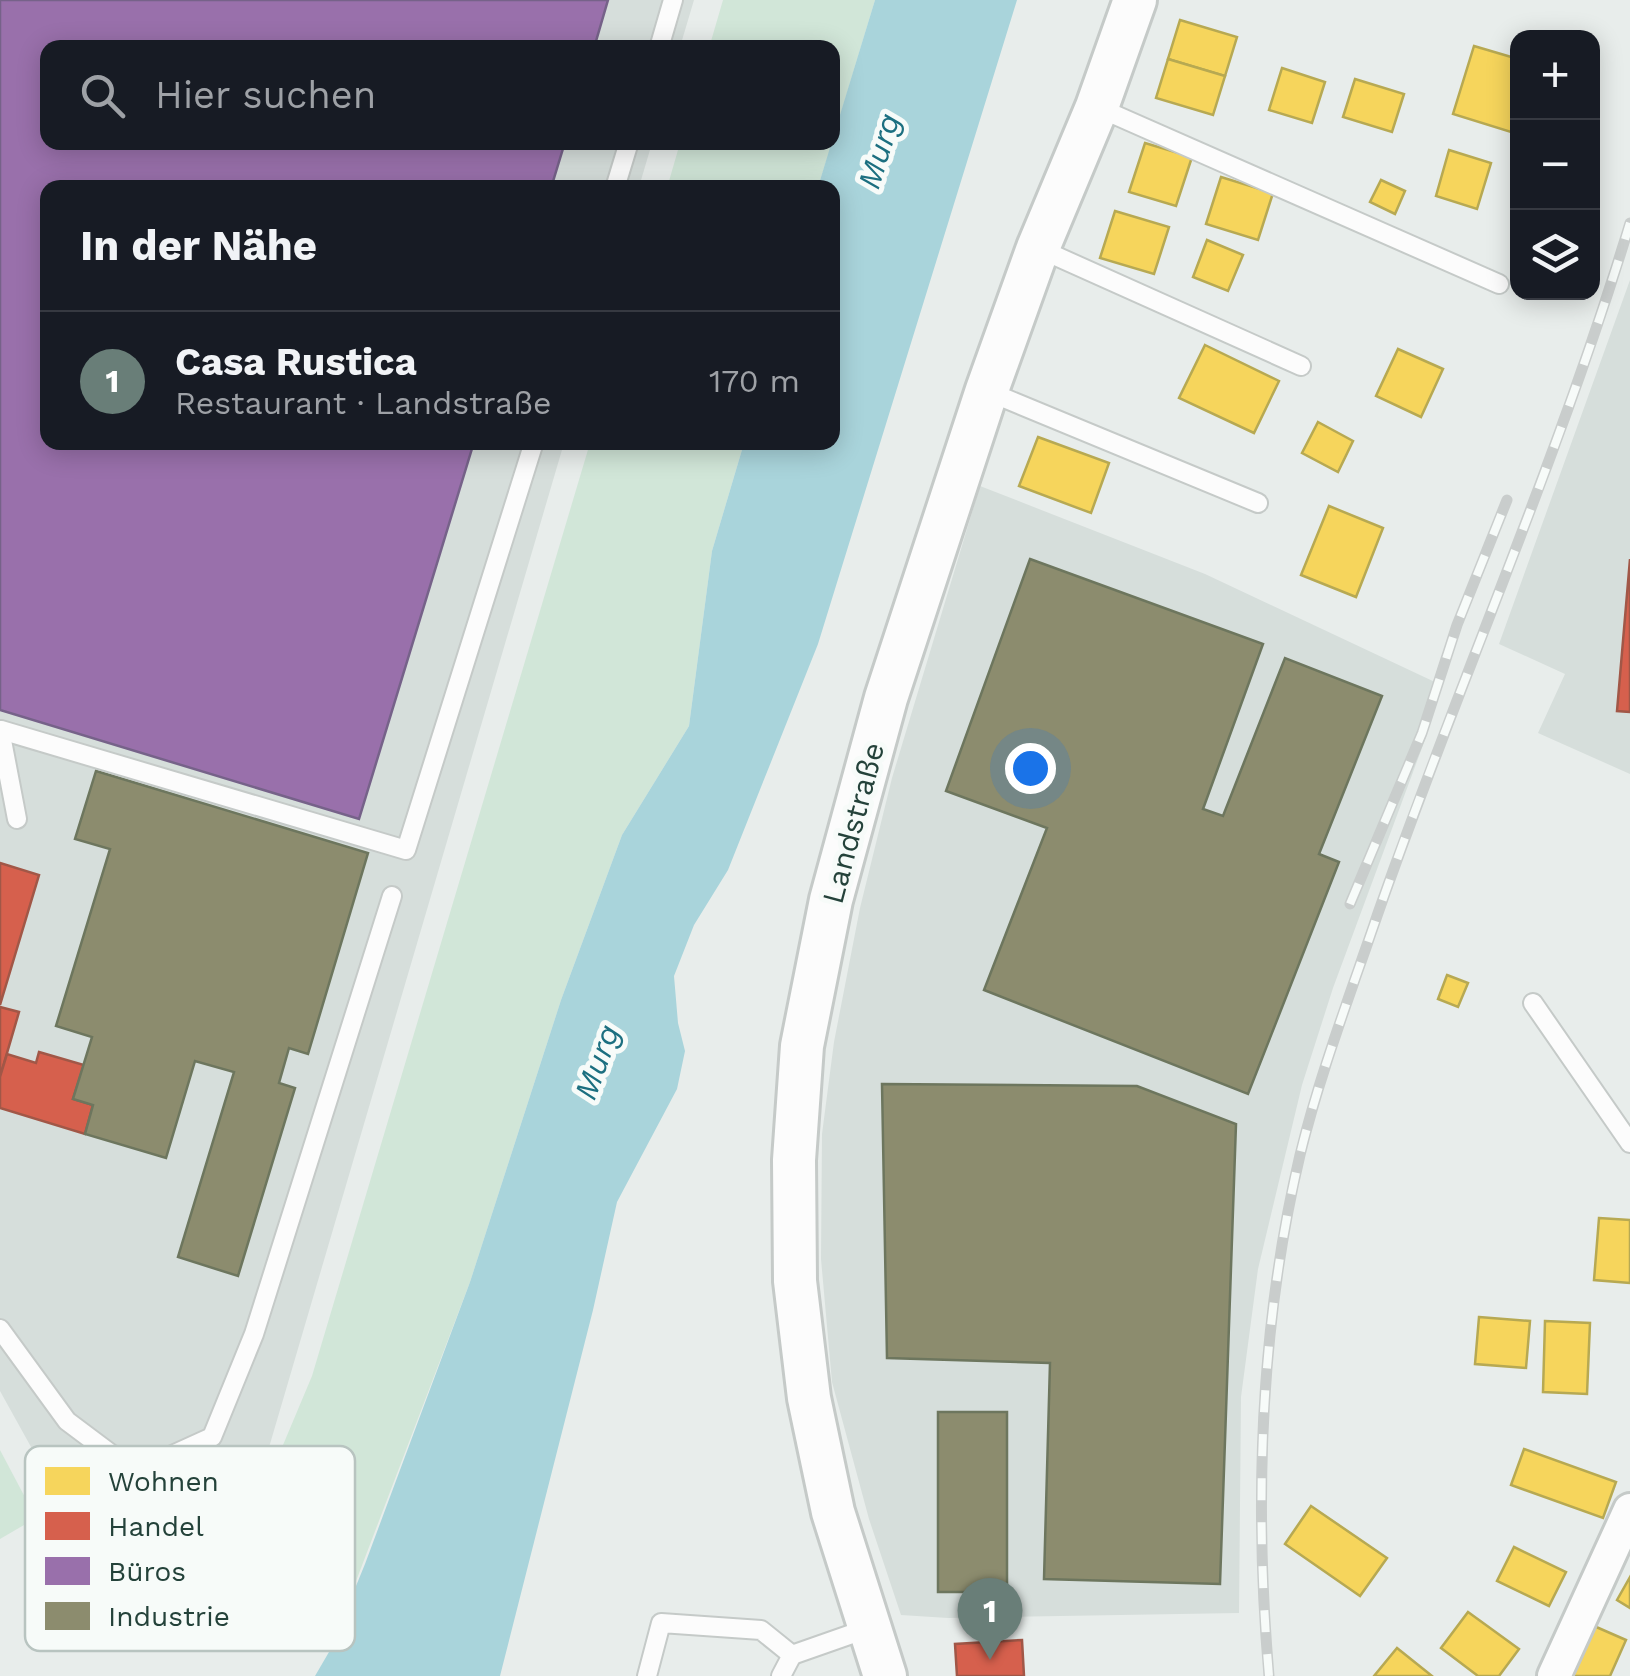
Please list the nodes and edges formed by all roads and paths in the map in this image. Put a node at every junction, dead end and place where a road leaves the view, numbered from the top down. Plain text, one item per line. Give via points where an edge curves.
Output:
1 (674, 0) edge
2 (1135, 0) edge
3 (661, 40) edge
4 (1097, 107) junction
5 (626, 150) edge
6 (617, 180) edge
7 (1038, 248) junction
8 (1499, 284) dead end
9 (1301, 366) dead end
10 (987, 390) junction
11 (531, 450) edge
12 (1258, 503) dead end
13 (0, 730) edge
14 (18, 820) dead end
15 (392, 896) dead end
16 (1533, 1004) dead end
17 (1630, 1142) edge
18 (0, 1329) edge
19 (100, 1446) edge
20 (192, 1446) edge
21 (1630, 1510) edge
22 (870, 1628) junction
23 (792, 1655) junction
24 (647, 1676) edge
25 (781, 1676) edge
26 (884, 1676) edge
27 (1554, 1676) edge

1 - 3 lane
2 - 4 street, Landstraße
4 - 7 street, Landstraße
4 - 8 lane
5 - 6 lane
7 - 9 lane
7 - 10 street, Landstraße
10 - 12 lane
10 - 22 street, Landstraße via 886,698 831,900 802,1046 794,1160 798,1301 834,1512
11 - 13 lane via 406,850
13 - 14 lane
15 - 20 lane via 254,1334 212,1437
16 - 17 lane
18 - 19 lane via 67,1421
21 - 27 street
22 - 23 lane
22 - 26 street, Landstraße
23 - 24 lane via 761,1630 661,1623
23 - 25 lane

